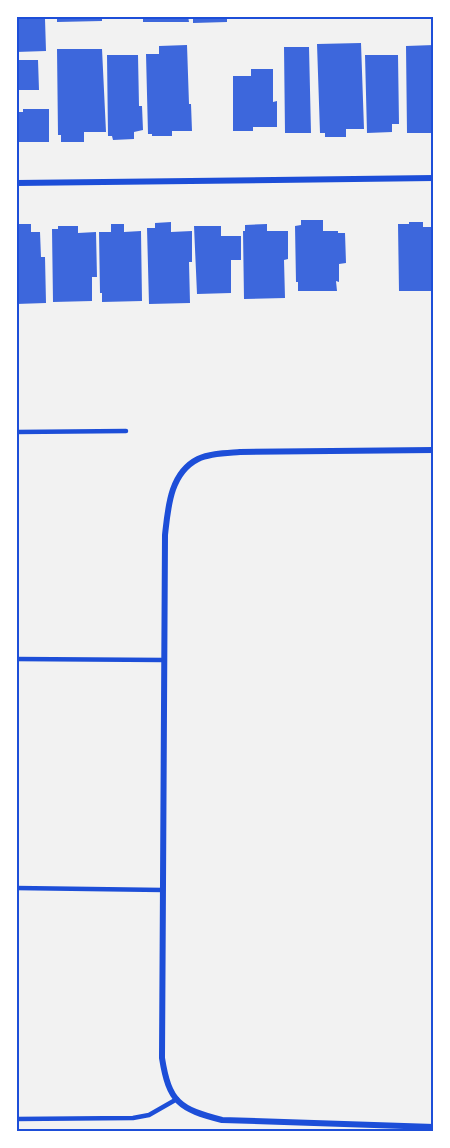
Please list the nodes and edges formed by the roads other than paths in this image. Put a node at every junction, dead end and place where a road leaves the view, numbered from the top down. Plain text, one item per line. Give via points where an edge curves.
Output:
1 (434, 178) edge
2 (16, 183) edge
3 (126, 431) dead end
4 (16, 432) edge
5 (434, 450) edge
6 (16, 659) edge
7 (164, 660) junction
8 (16, 888) edge
9 (163, 890) junction
10 (177, 1099) junction
11 (16, 1119) edge
12 (434, 1127) edge

1 - 2 street
3 - 4 lane
5 - 7 street via 240,452 198,459 183,471 170,498 165,535
6 - 7 lane
7 - 9 street
8 - 9 lane
9 - 10 street via 162,1058 166,1084
10 - 11 lane via 149,1115 133,1118
10 - 12 street via 194,1113 222,1120

